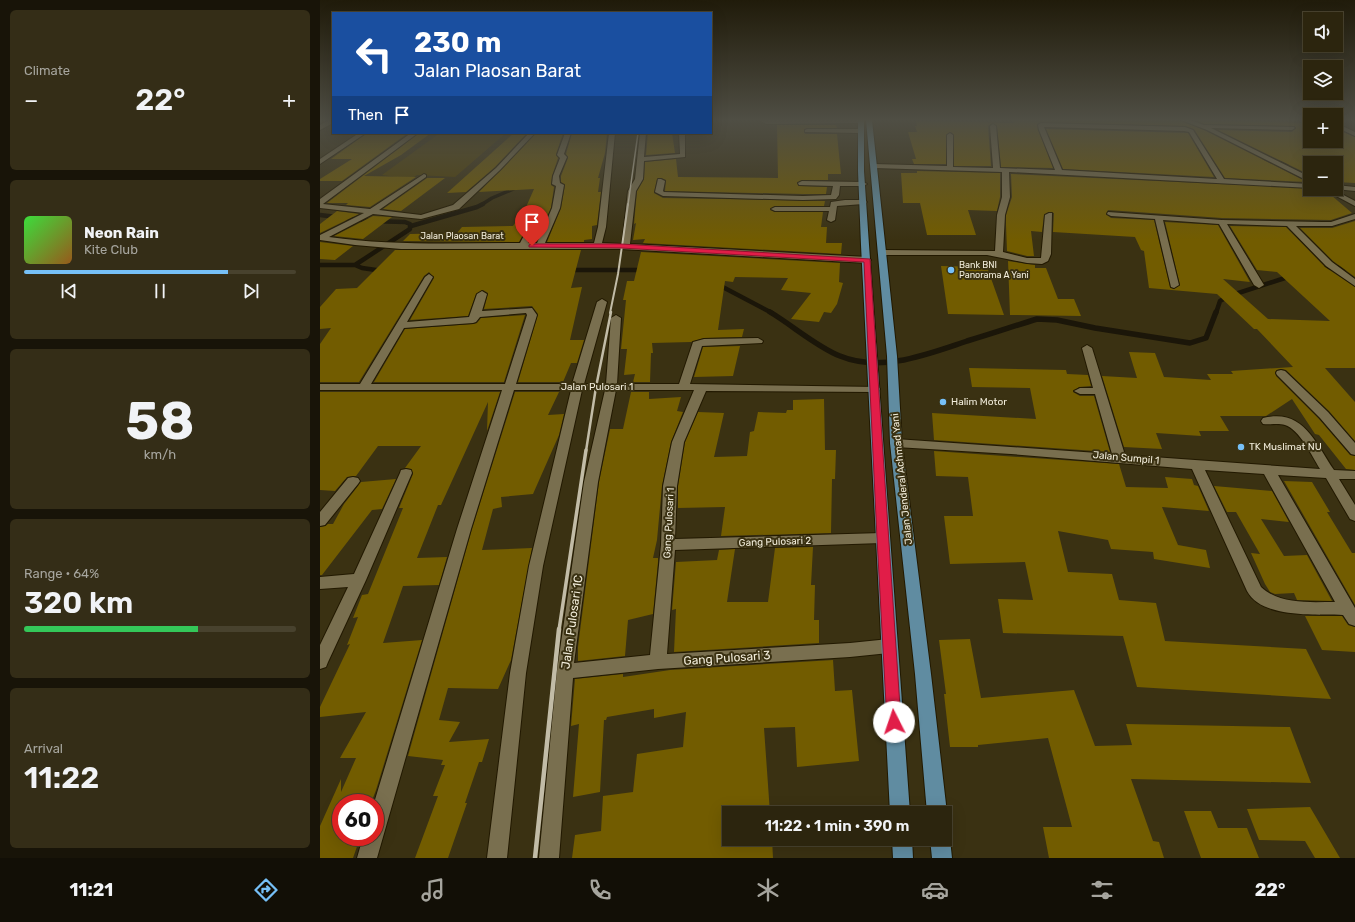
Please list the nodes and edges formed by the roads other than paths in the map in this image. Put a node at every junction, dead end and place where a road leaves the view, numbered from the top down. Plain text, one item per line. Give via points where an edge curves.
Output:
1 (378, 160) edge
2 (507, 160) edge
3 (563, 160) edge
4 (609, 160) edge
5 (642, 160) edge
6 (862, 160) edge
7 (873, 160) edge
8 (950, 160) edge
9 (996, 160) edge
10 (1054, 160) edge
11 (1209, 160) edge
12 (1272, 160) edge
13 (874, 166) junction
14 (950, 167) junction
15 (997, 170) junction
16 (1005, 170) junction
17 (1059, 172) junction
18 (424, 176) dead end
19 (1303, 176) edge
20 (661, 181) dead end
21 (1222, 181) junction
22 (802, 183) dead end
23 (837, 184) junction
24 (863, 184) junction
25 (1303, 186) edge
26 (1343, 188) edge
27 (1355, 189) edge
28 (1340, 196) edge
29 (864, 202) junction
30 (320, 203) edge
31 (1355, 204) edge
32 (320, 206) edge
33 (775, 209) dead end
34 (832, 209) junction
35 (371, 213) junction
36 (1110, 214) dead end
37 (1048, 215) dead end
38 (1351, 217) edge
39 (1158, 218) junction
40 (831, 220) dead end
41 (1222, 222) junction
42 (1290, 224) junction
43 (1355, 224) edge
44 (530, 232) dead end
45 (320, 238) edge
46 (523, 246) junction
47 (540, 246) junction
48 (597, 246) junction
49 (627, 247) junction
50 (882, 253) junction
51 (999, 254) junction
52 (867, 260) junction
53 (429, 276) dead end
54 (1355, 283) edge
55 (1174, 285) dead end
56 (1259, 285) dead end
57 (482, 294) dead end
58 (602, 302) dead end
59 (476, 314) junction
60 (616, 318) dead end
61 (400, 325) junction
62 (758, 341) dead end
63 (1087, 348) dead end
64 (1281, 373) dead end
65 (874, 382) junction
66 (320, 387) edge
67 (510, 387) junction
68 (577, 387) junction
69 (611, 387) junction
70 (683, 387) junction
71 (363, 388) junction
72 (701, 388) junction
73 (1080, 391) dead end
74 (1101, 391) junction
75 (1268, 420) dead end
76 (896, 443) junction
77 (1355, 451) edge
78 (1120, 458) junction
79 (1196, 464) junction
80 (1269, 471) junction
81 (406, 473) dead end
82 (1330, 474) junction
83 (1355, 475) edge
84 (353, 481) dead end
85 (1355, 516) edge
86 (320, 521) edge
87 (882, 538) junction
88 (668, 545) junction
89 (359, 580) junction
90 (320, 583) edge
91 (1351, 614) edge
92 (889, 646) junction
93 (320, 662) edge
94 (658, 662) junction
95 (565, 671) junction
96 (384, 800) edge
97 (900, 806) edge
98 (936, 806) edge
99 (370, 846) edge
100 (902, 846) edge
101 (941, 846) edge
102 (367, 858) edge
103 (498, 858) edge
104 (549, 858) edge
105 (903, 858) edge
106 (942, 858) edge

1 - 30 street
2 - 35 street via 456,207 421,217
3 - 47 street via 556,176 556,184 560,186 556,208
4 - 48 street via 602,227
5 - 49 street via 639,178 632,191
6 - 24 main road, Jalan Jenderal Achmad Yani
7 - 13 main road, Jalan Jenderal Achmad Yani
8 - 14 street
9 - 15 street
10 - 17 street
11 - 21 street
12 - 19 street
13 - 14 street
13 - 50 main road, Jalan Jenderal Achmad Yani
14 - 15 street
15 - 16 street
16 - 17 street
16 - 51 street via 1006,197 1001,215
17 - 21 street
18 - 35 street
20 - 23 street via 659,192 663,194 803,198 833,197
21 - 25 street
22 - 23 street
23 - 24 street
24 - 29 main road, Jalan Jenderal Achmad Yani
26 - 27 street
28 - 31 street
29 - 34 street via 838,202
29 - 52 main road, Jalan Jenderal Achmad Yani
32 - 35 street
33 - 34 street
34 - 40 street
35 - 45 street
36 - 39 street
37 - 51 street via 1045,259 1021,261
38 - 42 street via 1328,224
38 - 43 street
39 - 41 street
39 - 55 street
41 - 42 street
41 - 56 street
42 - 54 street via 1330,264
44 - 46 street
45 - 46 street, Jalan Plaosan Barat via 401,246
46 - 47 street, Jalan Plaosan Barat
47 - 48 street, Jalan Plaosan Barat
48 - 49 street, Jalan Plaosan Barat
49 - 52 street, Jalan Plaosan Barat
50 - 51 street
50 - 76 main road, Jalan Jenderal Achmad Yani via 892,356
52 - 65 main road, Jalan Jenderal Achmad Yani
53 - 61 street
57 - 59 street
58 - 68 street
59 - 61 street via 472,320
59 - 67 street via 529,310 532,315
60 - 69 street, Jalan Pulosari 1C
61 - 71 street
62 - 70 street via 697,344
63 - 74 street
64 - 77 street via 1324,415
65 - 72 street, Jalan Pulosari 1
65 - 87 main road, Jalan Jenderal Achmad Yani
66 - 71 street, Jalan Pulosari 1
67 - 68 street, Jalan Pulosari 1
67 - 71 street, Jalan Pulosari 1
67 - 96 street via 464,529
68 - 69 street, Jalan Pulosari 1
68 - 103 street via 536,566 518,673
69 - 70 street, Jalan Pulosari 1
69 - 95 street, Jalan Pulosari 1C via 591,482
70 - 72 street, Jalan Pulosari 1
72 - 88 street, Gang Pulosari 1 via 678,442 670,486
73 - 74 street
74 - 78 street
75 - 82 street via 1284,420 1300,429
76 - 78 street, Jalan Sumpil 1
76 - 98 main road, Jalan Jenderal Achmad Yani
78 - 79 street, Jalan Sumpil 1
79 - 80 street, Jalan Sumpil 1
79 - 91 street via 1255,591 1271,603
80 - 82 street, Jalan Sumpil 1
80 - 91 street
81 - 89 street
82 - 83 street, Jalan Sumpil 1
82 - 85 street
84 - 86 street
87 - 88 street, Gang Pulosari 2
87 - 92 main road, Jalan Jenderal Achmad Yani
88 - 94 street, Gang Pulosari 1
89 - 90 street
89 - 93 street
92 - 94 street, Gang Pulosari 3
92 - 97 main road, Jalan Jenderal Achmad Yani
94 - 95 street, Gang Pulosari 3
95 - 104 street, Jalan Pulosari 1C
99 - 102 street
100 - 105 main road
101 - 106 main road

